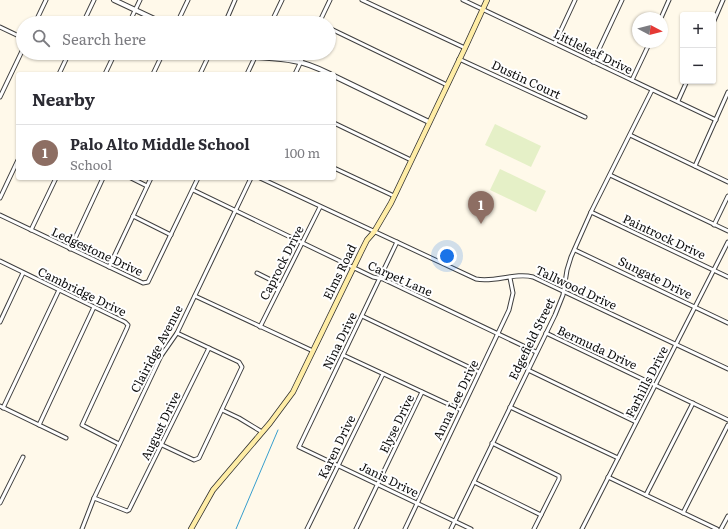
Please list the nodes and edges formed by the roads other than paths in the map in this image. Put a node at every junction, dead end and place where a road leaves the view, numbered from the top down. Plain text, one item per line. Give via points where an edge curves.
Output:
1 (46, 0) edge
2 (94, 0) edge
3 (114, 0) edge
4 (140, 0) edge
5 (188, 0) edge
6 (236, 0) edge
7 (282, 0) edge
8 (330, 0) edge
9 (362, 0) edge
10 (463, 0) edge
11 (487, 0) edge
12 (575, 0) edge
13 (622, 0) edge
14 (669, 0) edge
15 (723, 0) edge
16 (483, 9) junction
17 (135, 10) junction
18 (664, 12) edge
19 (38, 16) edge
20 (86, 16) edge
21 (132, 16) edge
22 (148, 16) edge
23 (180, 16) edge
24 (228, 16) edge
25 (274, 16) edge
26 (322, 16) edge
27 (716, 16) edge
28 (0, 27) edge
29 (336, 31) edge
30 (16, 35) edge
31 (555, 43) junction
32 (465, 48) junction
33 (647, 48) edge
34 (460, 59) junction
35 (18, 60) edge
36 (65, 60) edge
37 (112, 60) edge
38 (160, 60) edge
39 (207, 60) edge
40 (254, 60) edge
41 (287, 60) edge
42 (300, 62) junction
43 (593, 62) junction
44 (60, 72) edge
45 (106, 72) edge
46 (154, 72) edge
47 (201, 72) edge
48 (248, 72) edge
49 (296, 72) edge
50 (325, 72) edge
51 (336, 77) edge
52 (632, 80) junction
53 (447, 84) junction
54 (686, 84) edge
55 (652, 90) junction
56 (728, 92) edge
57 (0, 97) edge
58 (678, 101) junction
59 (586, 117) dead end
60 (716, 120) junction
61 (429, 122) junction
62 (336, 124) edge
63 (630, 135) junction
64 (411, 160) junction
65 (16, 164) edge
66 (695, 166) junction
67 (336, 169) edge
68 (610, 175) junction
69 (55, 180) edge
70 (102, 180) edge
71 (135, 180) edge
72 (150, 180) edge
73 (197, 180) edge
74 (250, 180) edge
75 (264, 180) edge
76 (728, 182) edge
77 (147, 186) junction
78 (193, 190) junction
79 (394, 196) junction
80 (728, 196) edge
81 (0, 198) edge
82 (320, 207) junction
83 (235, 210) junction
84 (592, 212) junction
85 (0, 215) edge
86 (133, 216) junction
87 (714, 225) junction
88 (31, 230) junction
89 (728, 231) edge
90 (374, 232) junction
91 (171, 235) junction
92 (302, 242) junction
93 (397, 242) junction
94 (728, 242) edge
95 (70, 249) junction
96 (575, 250) junction
97 (0, 261) edge
98 (109, 267) junction
99 (353, 268) junction
100 (714, 270) junction
101 (23, 273) junction
102 (257, 273) dead end
103 (728, 277) edge
104 (510, 278) junction
105 (380, 279) junction
106 (281, 285) junction
107 (59, 290) junction
108 (564, 291) junction
109 (195, 296) junction
110 (94, 307) junction
111 (695, 307) junction
112 (362, 316) junction
113 (0, 322) edge
114 (728, 323) edge
115 (260, 327) junction
116 (177, 333) junction
117 (546, 333) junction
118 (498, 334) junction
119 (676, 344) junction
120 (209, 348) junction
121 (313, 351) junction
122 (536, 352) junction
123 (343, 355) junction
124 (728, 369) edge
125 (528, 370) junction
126 (479, 372) junction
127 (383, 374) junction
128 (655, 385) junction
129 (422, 392) junction
130 (693, 404) junction
131 (2, 407) edge
132 (510, 407) junction
133 (222, 410) junction
134 (460, 410) junction
135 (728, 420) edge
136 (636, 422) junction
137 (39, 425) junction
138 (728, 425) edge
139 (262, 432) junction
140 (66, 438) dead end
141 (492, 443) junction
142 (119, 444) junction
143 (162, 445) junction
144 (299, 447) joint
145 (23, 457) dead end
146 (618, 458) junction
147 (338, 465) junction
148 (608, 477) junction
149 (474, 482) junction
150 (378, 484) junction
151 (646, 495) junction
152 (94, 498) junction
153 (0, 503) edge
154 (417, 503) junction
155 (683, 513) junction
156 (541, 515) junction
157 (728, 516) edge
158 (455, 521) junction
159 (82, 529) edge
160 (191, 529) edge
161 (307, 529) edge
162 (356, 529) edge
163 (404, 529) edge
164 (451, 529) edge
165 (471, 529) edge
166 (534, 529) edge
167 (582, 529) edge
168 (717, 529) edge
169 (722, 529) edge

1 - 19 street
2 - 20 street
3 - 17 street
4 - 17 street
5 - 23 street
6 - 24 street
7 - 25 street
8 - 26 street
9 - 32 street
10 - 16 street, Littleleaf Drive
11 - 16 main road, Elms Road
12 - 31 street
13 - 43 street
14 - 18 street
15 - 27 street
16 - 31 street, Littleleaf Drive
16 - 32 main road, Elms Road
17 - 21 street
17 - 22 street
28 - 30 street
29 - 53 street
31 - 43 street, Littleleaf Drive
32 - 34 main road, Elms Road
33 - 52 street
34 - 53 main road, Elms Road
34 - 59 street, Dustin Court
35 - 57 street
36 - 44 street
37 - 45 street
38 - 46 street
39 - 47 street
40 - 48 street
41 - 42 street
42 - 49 street
42 - 50 street
43 - 52 street, Littleleaf Drive
51 - 61 street
52 - 55 street, Littleleaf Drive
53 - 61 main road, Elms Road
54 - 58 street
55 - 58 street, Littleleaf Drive
55 - 63 street, Edgefield Street
56 - 60 street
58 - 60 street, Littleleaf Drive
60 - 66 street
61 - 64 main road, Elms Road
62 - 64 street
63 - 66 street
63 - 68 street, Edgefield Street
64 - 79 main road, Elms Road
65 - 81 street
66 - 76 street
67 - 79 street
68 - 84 street, Edgefield Street
68 - 87 street
69 - 88 street
70 - 95 street
71 - 77 street
72 - 77 street
73 - 78 street, Ledgestone Drive
74 - 83 street, Clairidge Avenue
75 - 82 street, Tallwood Drive
77 - 86 street
78 - 83 street, Carpet Lane
78 - 91 street, Ledgestone Drive
79 - 90 main road, Elms Road
80 - 87 street
82 - 90 street, Tallwood Drive
82 - 92 street, Caprock Drive
83 - 92 street, Carpet Lane
83 - 109 street, Clairidge Avenue
84 - 96 street, Edgefield Street
84 - 100 street, Paintrock Drive
85 - 88 street, Ledgestone Drive
86 - 91 street
86 - 98 street
87 - 89 street
88 - 95 street, Ledgestone Drive
90 - 93 street, Tallwood Drive
90 - 99 main road, Elms Road via 367,240
91 - 98 street, Ledgestone Drive via 148,282 143,283
92 - 99 street, Carpet Lane
92 - 106 street, Caprock Drive
93 - 104 street, Tallwood Drive via 476,279
93 - 105 street, Nina Drive
94 - 100 street, Farhills Drive
95 - 98 street, Ledgestone Drive
96 - 108 street, Edgefield Street via 569,263
96 - 111 street, Sungate Drive
97 - 101 street, Cambridge Drive
99 - 105 street, Carpet Lane
99 - 121 main road, Elms Road
100 - 103 street, Paintrock Drive
100 - 111 street, Farhills Drive
101 - 107 street, Cambridge Drive
101 - 113 street
102 - 106 street
104 - 108 street, Tallwood Drive via 528,275
104 - 118 street, Anna Lee Drive via 513,288 512,304
105 - 112 street, Nina Drive
105 - 118 street, Carpet Lane
106 - 115 street, Caprock Drive
107 - 110 street, Cambridge Drive
107 - 131 street
108 - 117 street, Edgefield Street
108 - 119 street, Tallwood Drive
109 - 115 street
109 - 116 street, Clairidge Avenue
110 - 137 street
110 - 142 street, Cambridge Drive via 128,324 82,425
111 - 114 street, Sungate Drive
111 - 119 street, Farhills Drive
112 - 123 street, Nina Drive
112 - 126 street
115 - 121 street
116 - 120 street
116 - 142 street, Clairidge Avenue via 161,356
117 - 122 street, Edgefield Street
117 - 128 street, Bermuda Drive
118 - 122 street, Carpet Lane
118 - 126 street, Anna Lee Drive
119 - 124 street, Tallwood Drive
119 - 128 street, Farhills Drive
120 - 133 street via 239,362 242,366
120 - 143 street, August Drive
121 - 139 main road, Elms Road via 293,392
122 - 125 street, Edgefield Street
123 - 127 street
123 - 144 street, Nina Drive
125 - 132 street, Edgefield Street
125 - 136 street
126 - 134 street, Anna Lee Drive
127 - 129 street
127 - 147 street, Karen Drive
128 - 130 street, Bermuda Drive
128 - 136 street, Farhills Drive
129 - 134 street
129 - 150 street, Elyse Drive
130 - 135 street, Bermuda Drive
130 - 151 street
131 - 137 street
132 - 141 street, Edgefield Street
132 - 146 street
133 - 139 street
133 - 143 street via 200,458 196,460
134 - 154 street, Anna Lee Drive
136 - 146 street, Farhills Drive
137 - 140 street
138 - 155 street
139 - 160 main road, Elms Road via 213,490
141 - 149 street, Edgefield Street
141 - 156 street via 559,476
142 - 152 street, Clairidge Avenue
143 - 152 street, August Drive via 128,511
144 - 147 street, Janis Drive
145 - 153 street
146 - 148 street, Farhills Drive
147 - 150 street, Janis Drive
147 - 161 street, Karen Drive
148 - 151 street
148 - 167 street, Farhills Drive
149 - 156 street
149 - 158 street, Edgefield Street
150 - 154 street, Janis Drive
150 - 162 street, Elyse Drive
151 - 155 street
152 - 159 street, Clairidge Avenue
154 - 158 street, Janis Drive
154 - 163 street, Anna Lee Drive
155 - 168 street
156 - 166 street
157 - 169 street
158 - 164 street, Edgefield Street
158 - 165 street, Janis Drive

